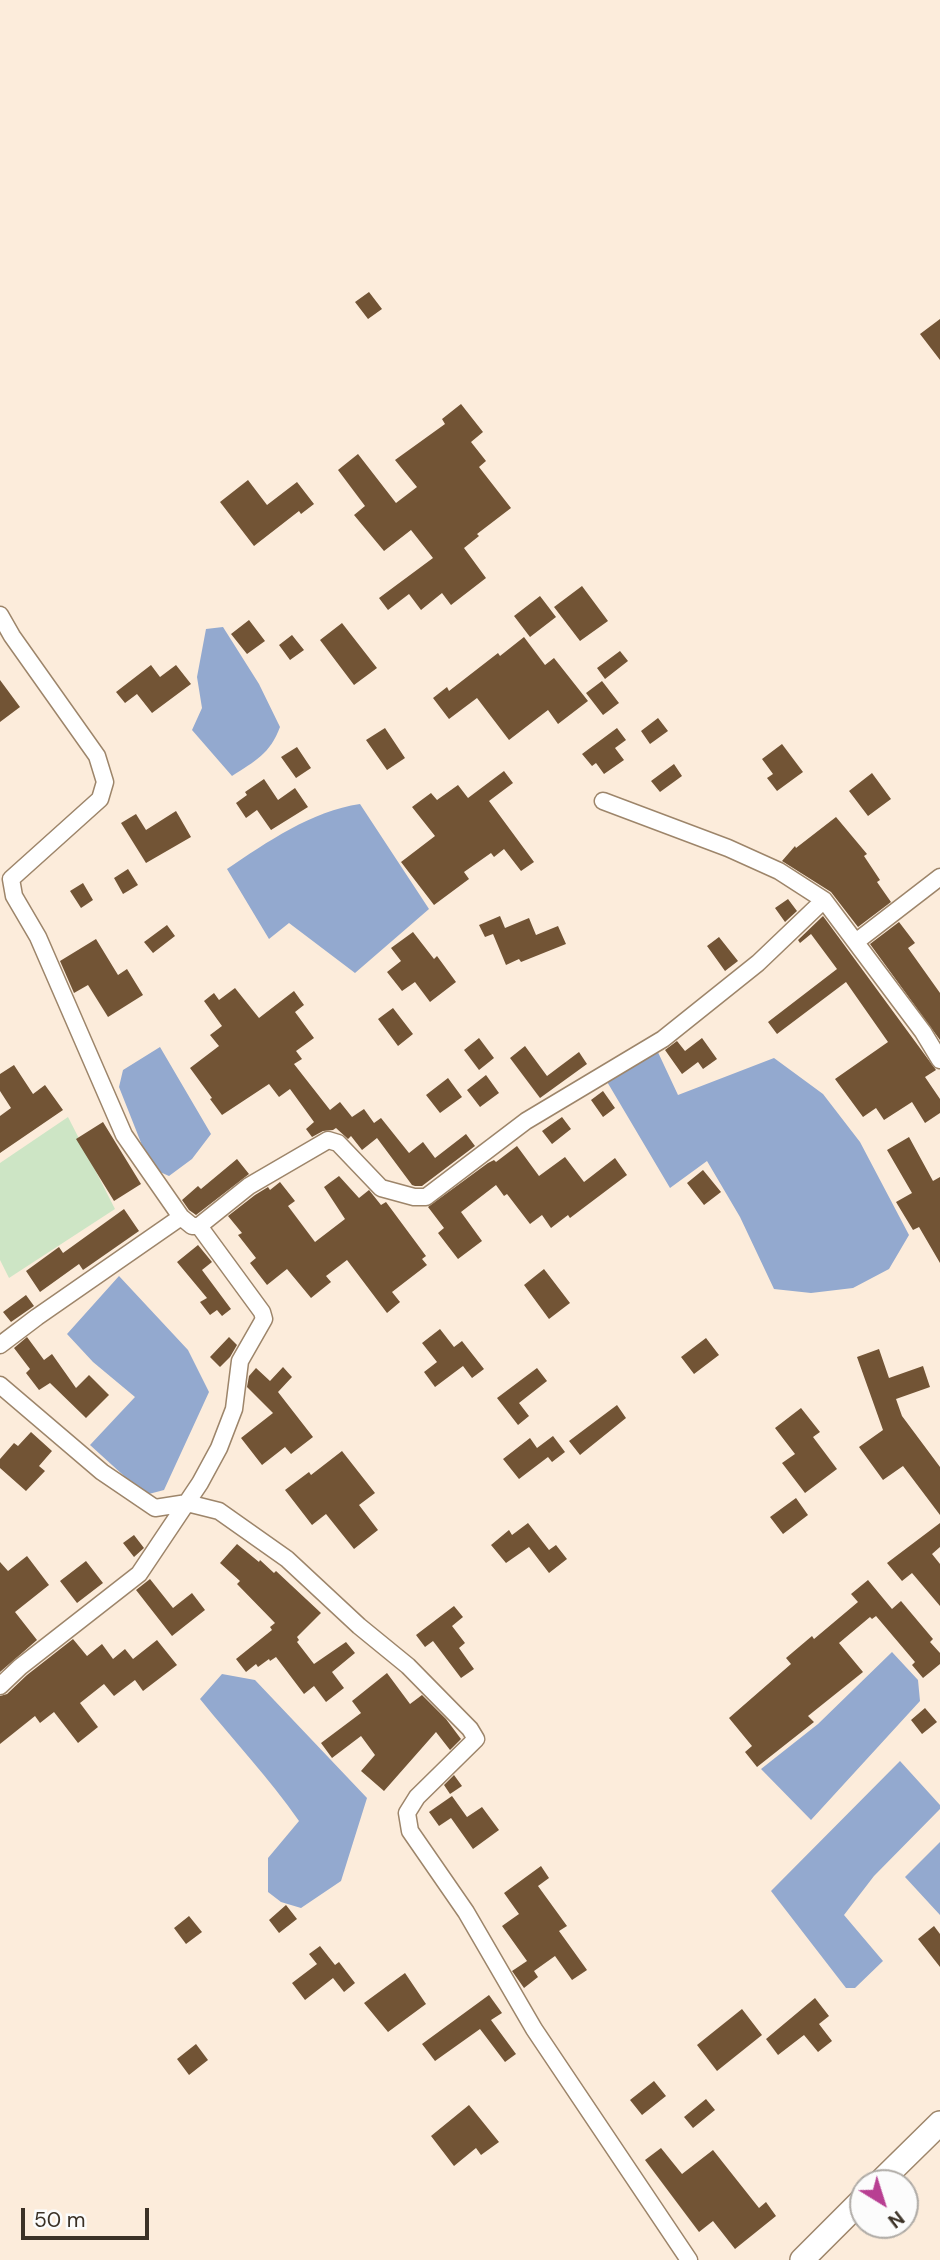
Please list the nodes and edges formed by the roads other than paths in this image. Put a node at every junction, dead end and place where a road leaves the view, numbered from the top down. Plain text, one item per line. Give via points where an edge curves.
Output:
1 (0, 615) edge
2 (603, 801) dead end
3 (940, 877) edge
4 (824, 900) junction
5 (856, 941) junction
6 (940, 1060) edge
7 (181, 1217) junction
8 (199, 1226) junction
9 (0, 1345) edge
10 (0, 1385) edge
11 (187, 1503) junction
12 (0, 1686) edge
13 (940, 2123) edge
14 (893, 2169) edge
15 (849, 2213) edge
16 (689, 2260) edge
17 (802, 2260) edge

1 - 7 street via 97,756 106,782 100,799 11,879 14,896 38,937 124,1135
2 - 4 street via 728,848 779,871
3 - 5 street
4 - 5 street
4 - 8 street via 758,963 663,1039 526,1121 426,1197 381,1188 338,1143 328,1140 249,1186
5 - 6 street
7 - 8 street
7 - 9 street
8 - 11 street via 264,1319 240,1362 233,1409 219,1448
10 - 11 street via 102,1472 155,1508
11 - 12 street via 139,1574
11 - 16 street via 219,1511 287,1559 408,1666 470,1729 476,1739 417,1797 407,1813 410,1831 466,1912 534,2029
13 - 14 main road
15 - 17 main road

